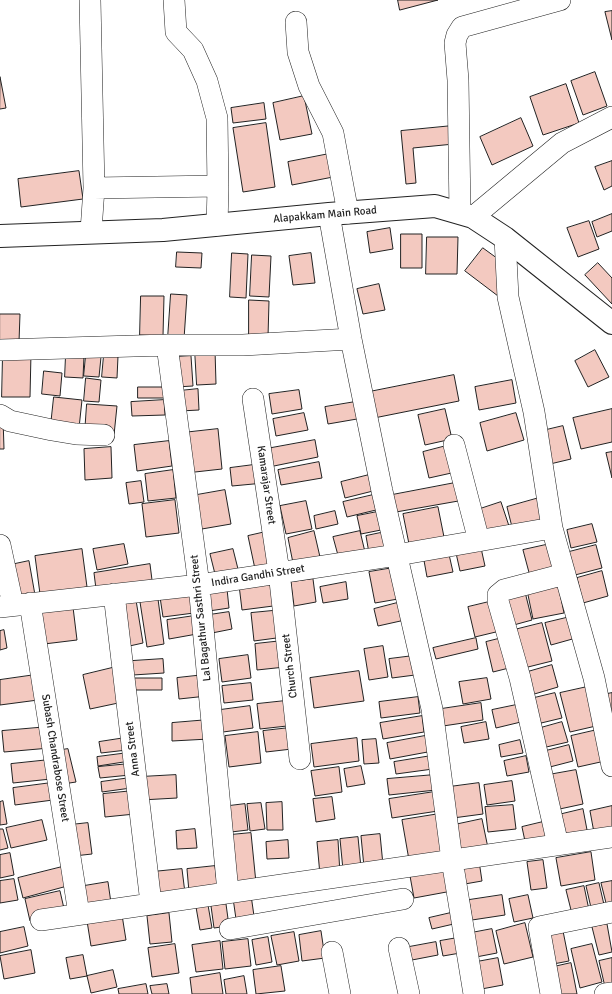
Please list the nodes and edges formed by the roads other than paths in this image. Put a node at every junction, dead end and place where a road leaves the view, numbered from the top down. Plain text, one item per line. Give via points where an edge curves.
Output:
1 (90, 0) edge
2 (174, 0) edge
3 (560, 0) edge
4 (296, 22) dead end
5 (612, 117) edge
6 (218, 186) junction
7 (94, 188) junction
8 (339, 213) junction
9 (466, 215) junction
10 (217, 225) junction
11 (91, 231) junction
12 (0, 236) edge
13 (505, 238) junction
14 (612, 323) edge
15 (351, 339) junction
16 (167, 345) junction
17 (0, 350) edge
18 (253, 399) dead end
19 (0, 415) edge
20 (104, 435) dead end
21 (454, 445) dead end
22 (552, 528) junction
23 (479, 541) junction
24 (0, 545) edge
25 (397, 555) junction
26 (279, 572) junction
27 (565, 574) junction
28 (199, 585) junction
29 (114, 594) junction
30 (15, 605) edge
31 (300, 759) dead end
32 (612, 766) edge
33 (612, 837) edge
34 (558, 845) junction
35 (452, 860) junction
36 (316, 880) junction
37 (228, 892) junction
38 (403, 899) dead end
39 (151, 903) junction
40 (612, 912) edge
41 (79, 914) junction
42 (320, 914) junction
43 (40, 920) dead end
44 (230, 930) dead end
45 (399, 948) dead end
46 (332, 952) dead end
47 (612, 993) edge
48 (340, 994) edge
49 (409, 994) edge
50 (474, 994) edge
51 (551, 994) edge
52 (605, 994) edge

1 - 7 street
2 - 6 street via 176,32 193,50 207,81 217,118
3 - 9 street via 462,27 457,35 455,43
4 - 8 street via 298,52 309,86 333,133
5 - 9 street via 562,144
6 - 7 street
6 - 10 street
7 - 11 street
8 - 9 main road, Alapakkam Main Road via 435,206
8 - 10 main road, Alapakkam Main Road
8 - 15 street
9 - 13 main road, Alapakkam Main Road
10 - 11 main road, Alapakkam Main Road via 163,230
11 - 12 main road, Alapakkam Main Road
13 - 14 main road, Alapakkam Main Road
13 - 22 street via 508,298 534,412
15 - 16 street via 243,345
15 - 25 street
16 - 17 street
16 - 28 street, Lal Bagathur Sasthri Street
18 - 26 street, Kamarajar Street
19 - 20 street via 10,421 52,430
21 - 23 street
22 - 23 street, Indira Gandhi Street
22 - 27 street
23 - 25 street, Indira Gandhi Street
24 - 30 street, Subash Chandrabose Street
25 - 26 street, Indira Gandhi Street
25 - 35 street via 432,709
26 - 28 street, Indira Gandhi Street
26 - 31 street, Church Street
27 - 32 street via 594,678
27 - 34 street via 504,590 498,595 520,678
28 - 29 street, Indira Gandhi Street
28 - 37 street, Lal Bagathur Sasthri Street
29 - 30 street, Indira Gandhi Street
29 - 39 street, Anna Street
30 - 41 street, Subash Chandrabose Street
33 - 34 street
34 - 35 street
35 - 36 street
35 - 50 street
36 - 37 street
36 - 42 street
37 - 39 street
38 - 42 street
39 - 41 street
40 - 51 street via 539,927
41 - 43 street
42 - 44 street
45 - 49 street
46 - 48 street
47 - 52 street

